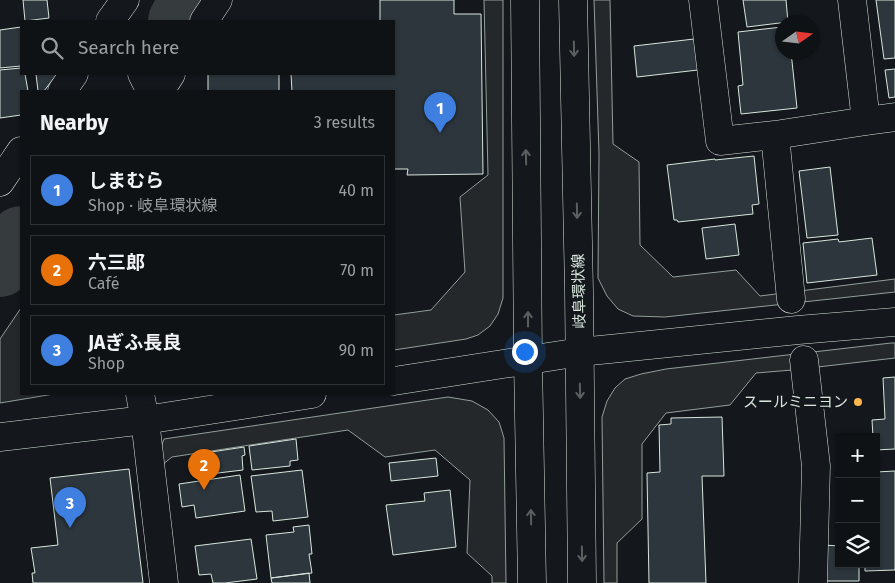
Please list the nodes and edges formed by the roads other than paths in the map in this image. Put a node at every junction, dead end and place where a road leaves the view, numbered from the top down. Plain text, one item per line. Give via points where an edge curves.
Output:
1 (218, 0) edge
2 (525, 0) edge
3 (573, 0) edge
4 (703, 0) edge
5 (852, 0) edge
6 (205, 20) edge
7 (73, 75) edge
8 (63, 90) edge
9 (895, 117) edge
10 (866, 121) junction
11 (775, 134) junction
12 (20, 152) edge
13 (0, 182) edge
14 (791, 299) dead end
15 (895, 322) edge
16 (580, 352) junction
17 (528, 360) junction
18 (804, 360) dead end
19 (395, 381) edge
20 (140, 395) edge
21 (306, 395) edge
22 (144, 420) junction
23 (0, 437) edge
24 (164, 583) edge
25 (532, 583) edge
26 (582, 583) edge
27 (813, 583) edge

1 - 6 street
17 -> 2 street
3 -> 16 street, 岐阜環状線
4 - 11 street via 720,141
5 - 10 street
7 - 8 street
9 - 10 street
10 - 11 street
11 - 14 street
12 - 13 street
15 - 16 street
16 - 17 street
16 -> 26 street, 岐阜環状線
17 - 19 street
25 -> 17 street
18 - 27 street via 816,466
20 - 22 street
21 - 22 street
22 - 23 street
22 - 24 street

